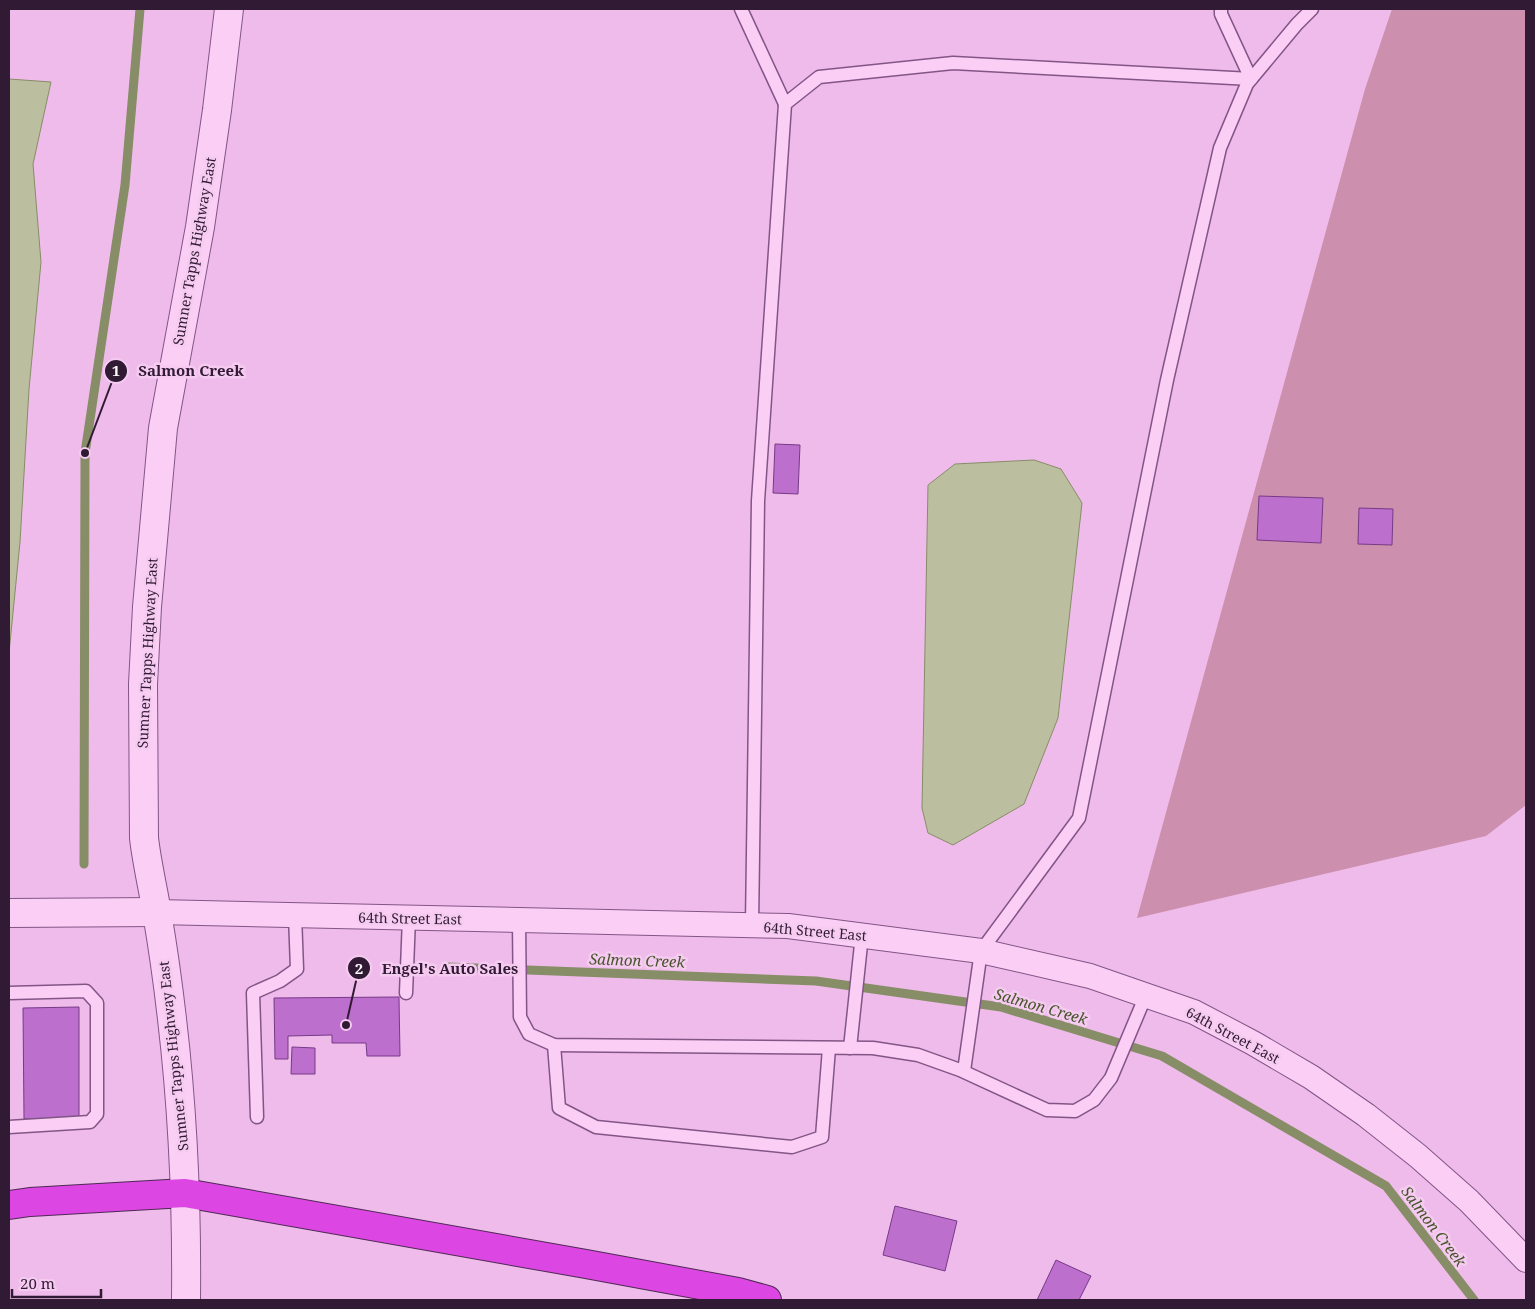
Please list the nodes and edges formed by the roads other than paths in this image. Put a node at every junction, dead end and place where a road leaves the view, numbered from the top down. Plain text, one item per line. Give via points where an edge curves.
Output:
1 (229, 9) edge
2 (741, 9) edge
3 (1221, 9) edge
4 (1312, 9) edge
5 (1251, 79) junction
6 (785, 104) junction
7 (157, 912) junction
8 (9, 914) edge
9 (295, 915) junction
10 (409, 918) junction
11 (519, 920) junction
12 (752, 926) junction
13 (862, 935) junction
14 (981, 951) junction
15 (9, 993) edge
16 (406, 993) dead end
17 (1146, 995) junction
18 (554, 1045) junction
19 (829, 1048) junction
20 (850, 1048) junction
21 (964, 1071) junction
22 (257, 1117) dead end
23 (9, 1127) edge
24 (186, 1193) junction
25 (9, 1205) edge
26 (1526, 1260) edge
27 (186, 1300) edge
28 (767, 1300) edge

1 - 7 street, Sumner Tapps Highway East via 200,226 163,428 147,607 143,684 144,838
2 - 6 lane
3 - 5 lane
4 - 5 lane
5 - 6 lane via 953,63 819,77
5 - 14 lane via 1220,148 1213,177 1167,380 1080,818
6 - 12 lane via 758,501
7 - 8 street, 64th Street East
7 - 9 street, 64th Street East
7 - 24 street, Sumner Tapps Highway East via 172,1020
9 - 10 street, 64th Street East
9 - 22 lane via 297,969 253,993
10 - 11 street, 64th Street East
10 - 16 lane
11 - 12 street, 64th Street East
11 - 18 lane via 520,1017 529,1034
12 - 13 street, 64th Street East via 788,926
13 - 14 street, 64th Street East
13 - 20 lane
14 - 17 street, 64th Street East via 1090,976
14 - 21 lane
15 - 23 lane via 86,992 97,1003 97,1114 90,1122
17 - 21 lane via 1111,1078 1094,1100 1075,1111 1047,1110
17 - 26 street, 64th Street East via 1194,1012 1311,1077 1418,1156
18 - 19 lane
18 - 19 lane via 559,1108 596,1127 792,1147 822,1137
19 - 20 lane
20 - 21 lane via 873,1048 918,1056
24 - 25 highway
24 - 27 street, Sumner Tapps Highway East
24 - 28 highway via 738,1292

